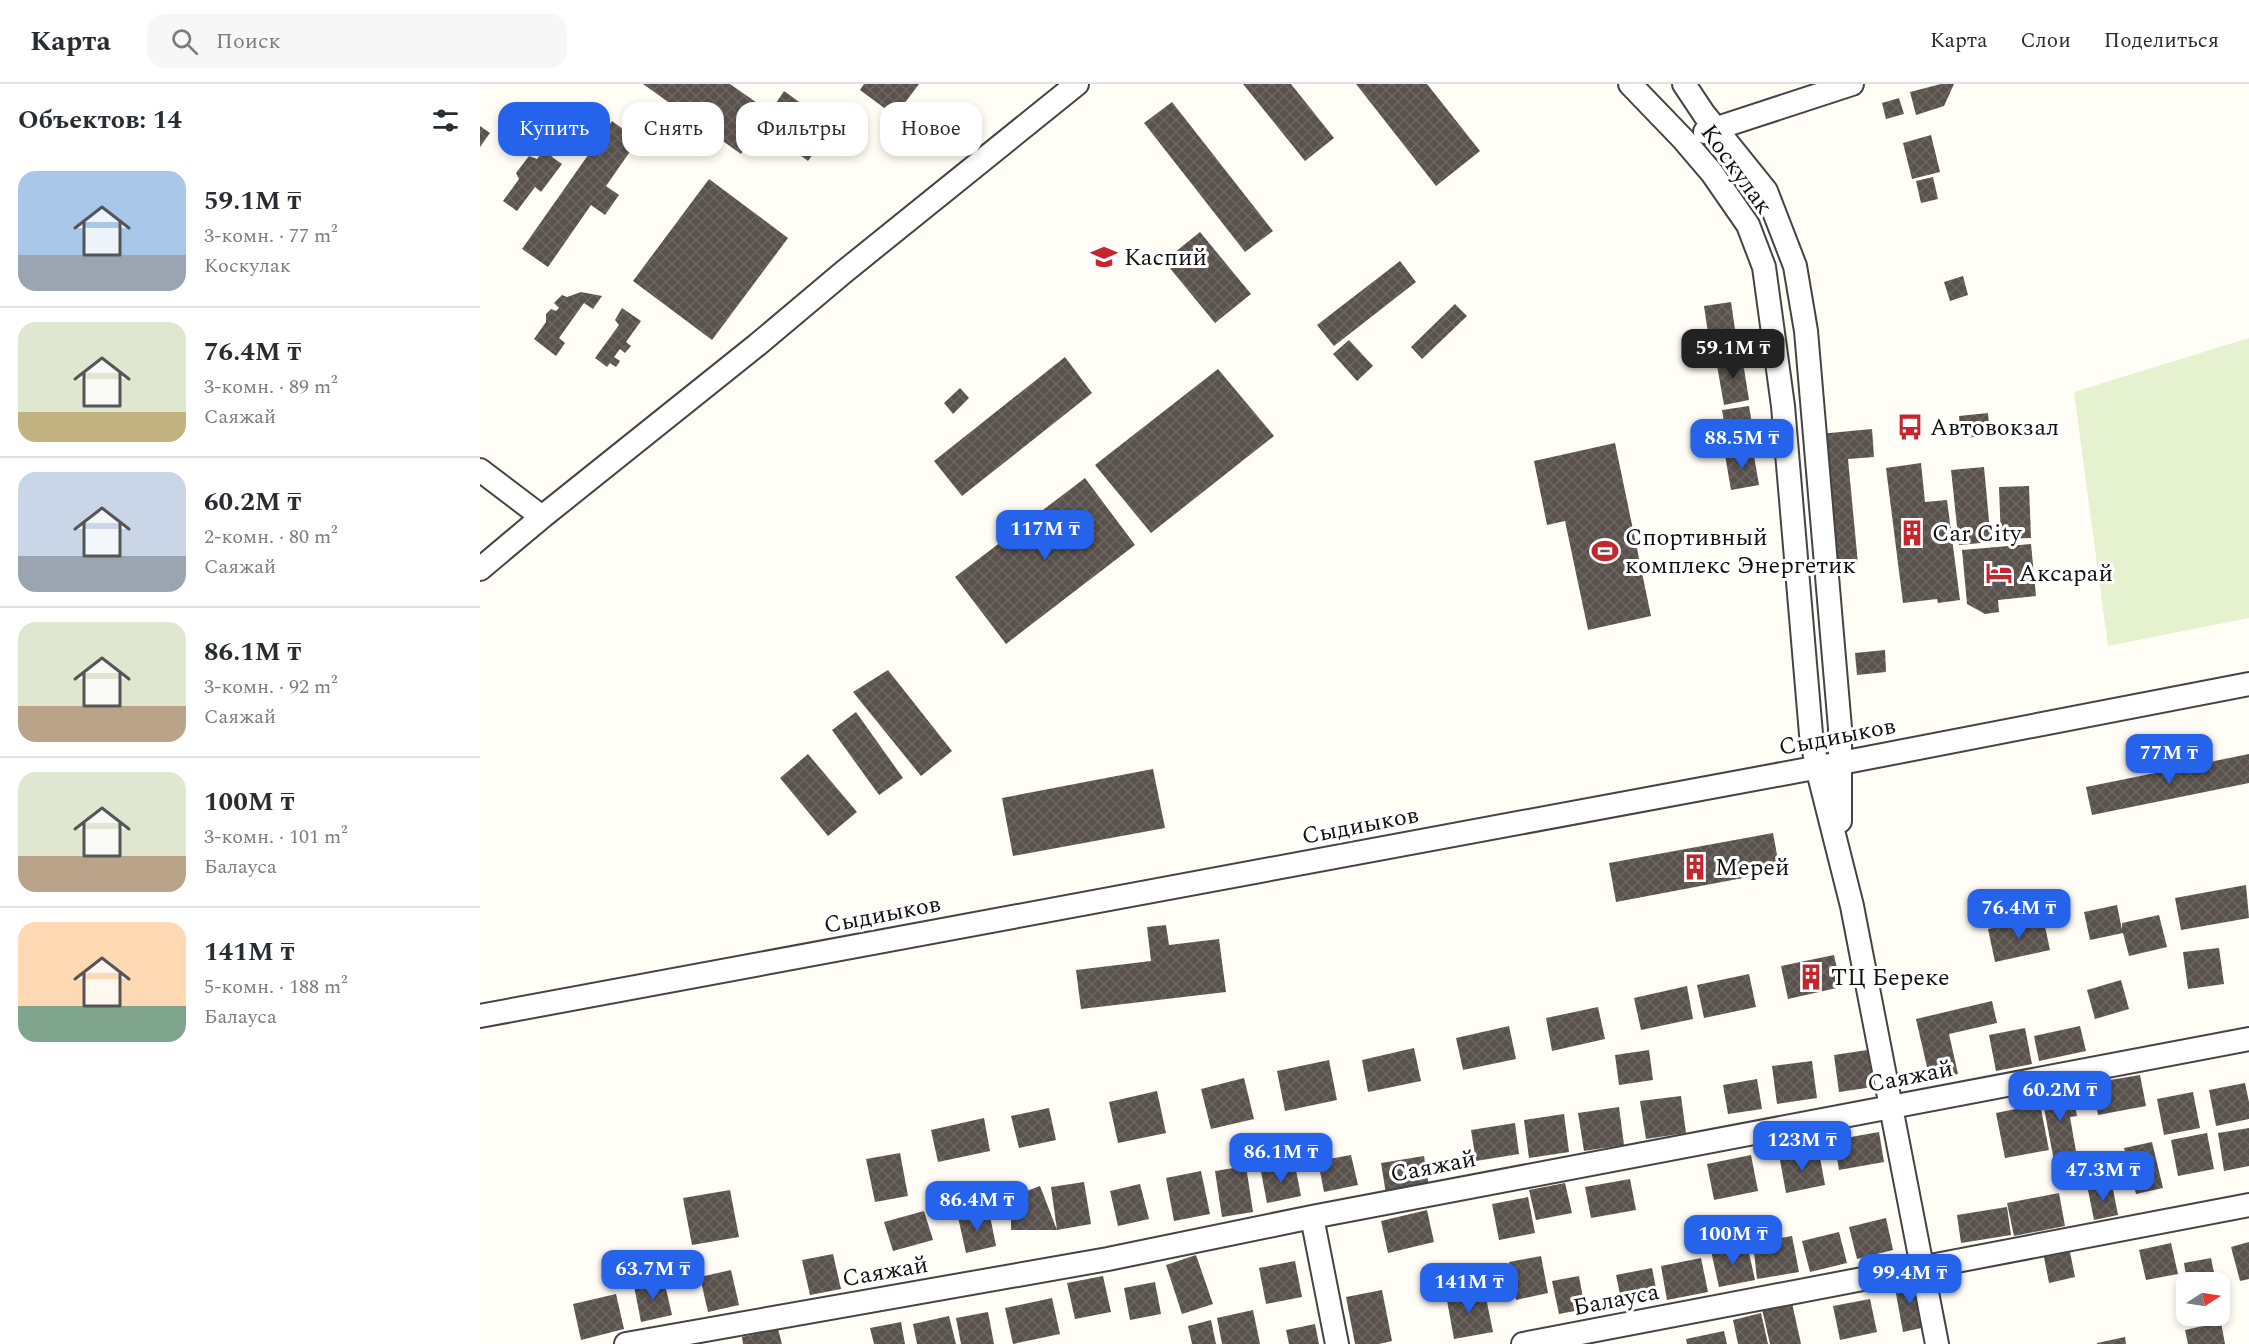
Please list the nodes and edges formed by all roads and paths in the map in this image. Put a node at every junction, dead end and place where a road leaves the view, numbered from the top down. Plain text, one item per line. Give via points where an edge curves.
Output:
1 (1077, 84) edge
2 (1630, 84) edge
3 (1684, 84) edge
4 (1852, 84) edge
5 (1716, 128) junction
6 (1683, 139) junction
7 (480, 470) edge
8 (542, 517) junction
9 (480, 569) edge
10 (2249, 684) edge
11 (1841, 763) junction
12 (1816, 767) junction
13 (1847, 885) junction
14 (480, 1016) edge
15 (2249, 1039) edge
16 (1891, 1107) junction
17 (2249, 1205) edge
18 (1312, 1217) junction
19 (1923, 1269) junction
20 (626, 1344) edge
21 (1337, 1344) edge
22 (1523, 1344) edge
23 (1937, 1344) edge

1 - 8 street
2 - 6 street, Коскулак
3 - 5 street, Коскулак
4 - 5 street
5 - 6 street
5 - 11 street, Коскулак via 1766,191 1795,266 1806,331
6 - 12 street, Коскулак via 1748,225 1764,267 1783,406
7 - 8 street
8 - 9 street
10 - 11 street, Сыдиыков
11 - 12 street, Сыдиыков
11 - 13 street, Коскулак via 1839,819
12 - 13 street, Коскулак
12 - 14 street, Сыдиыков
13 - 16 street
15 - 16 street, Саяжай
16 - 18 street, Саяжай
16 - 19 street
17 - 19 street, Балауса
18 - 20 street, Саяжай via 1108,1259
18 - 21 street
19 - 22 street, Балауса
19 - 23 street

